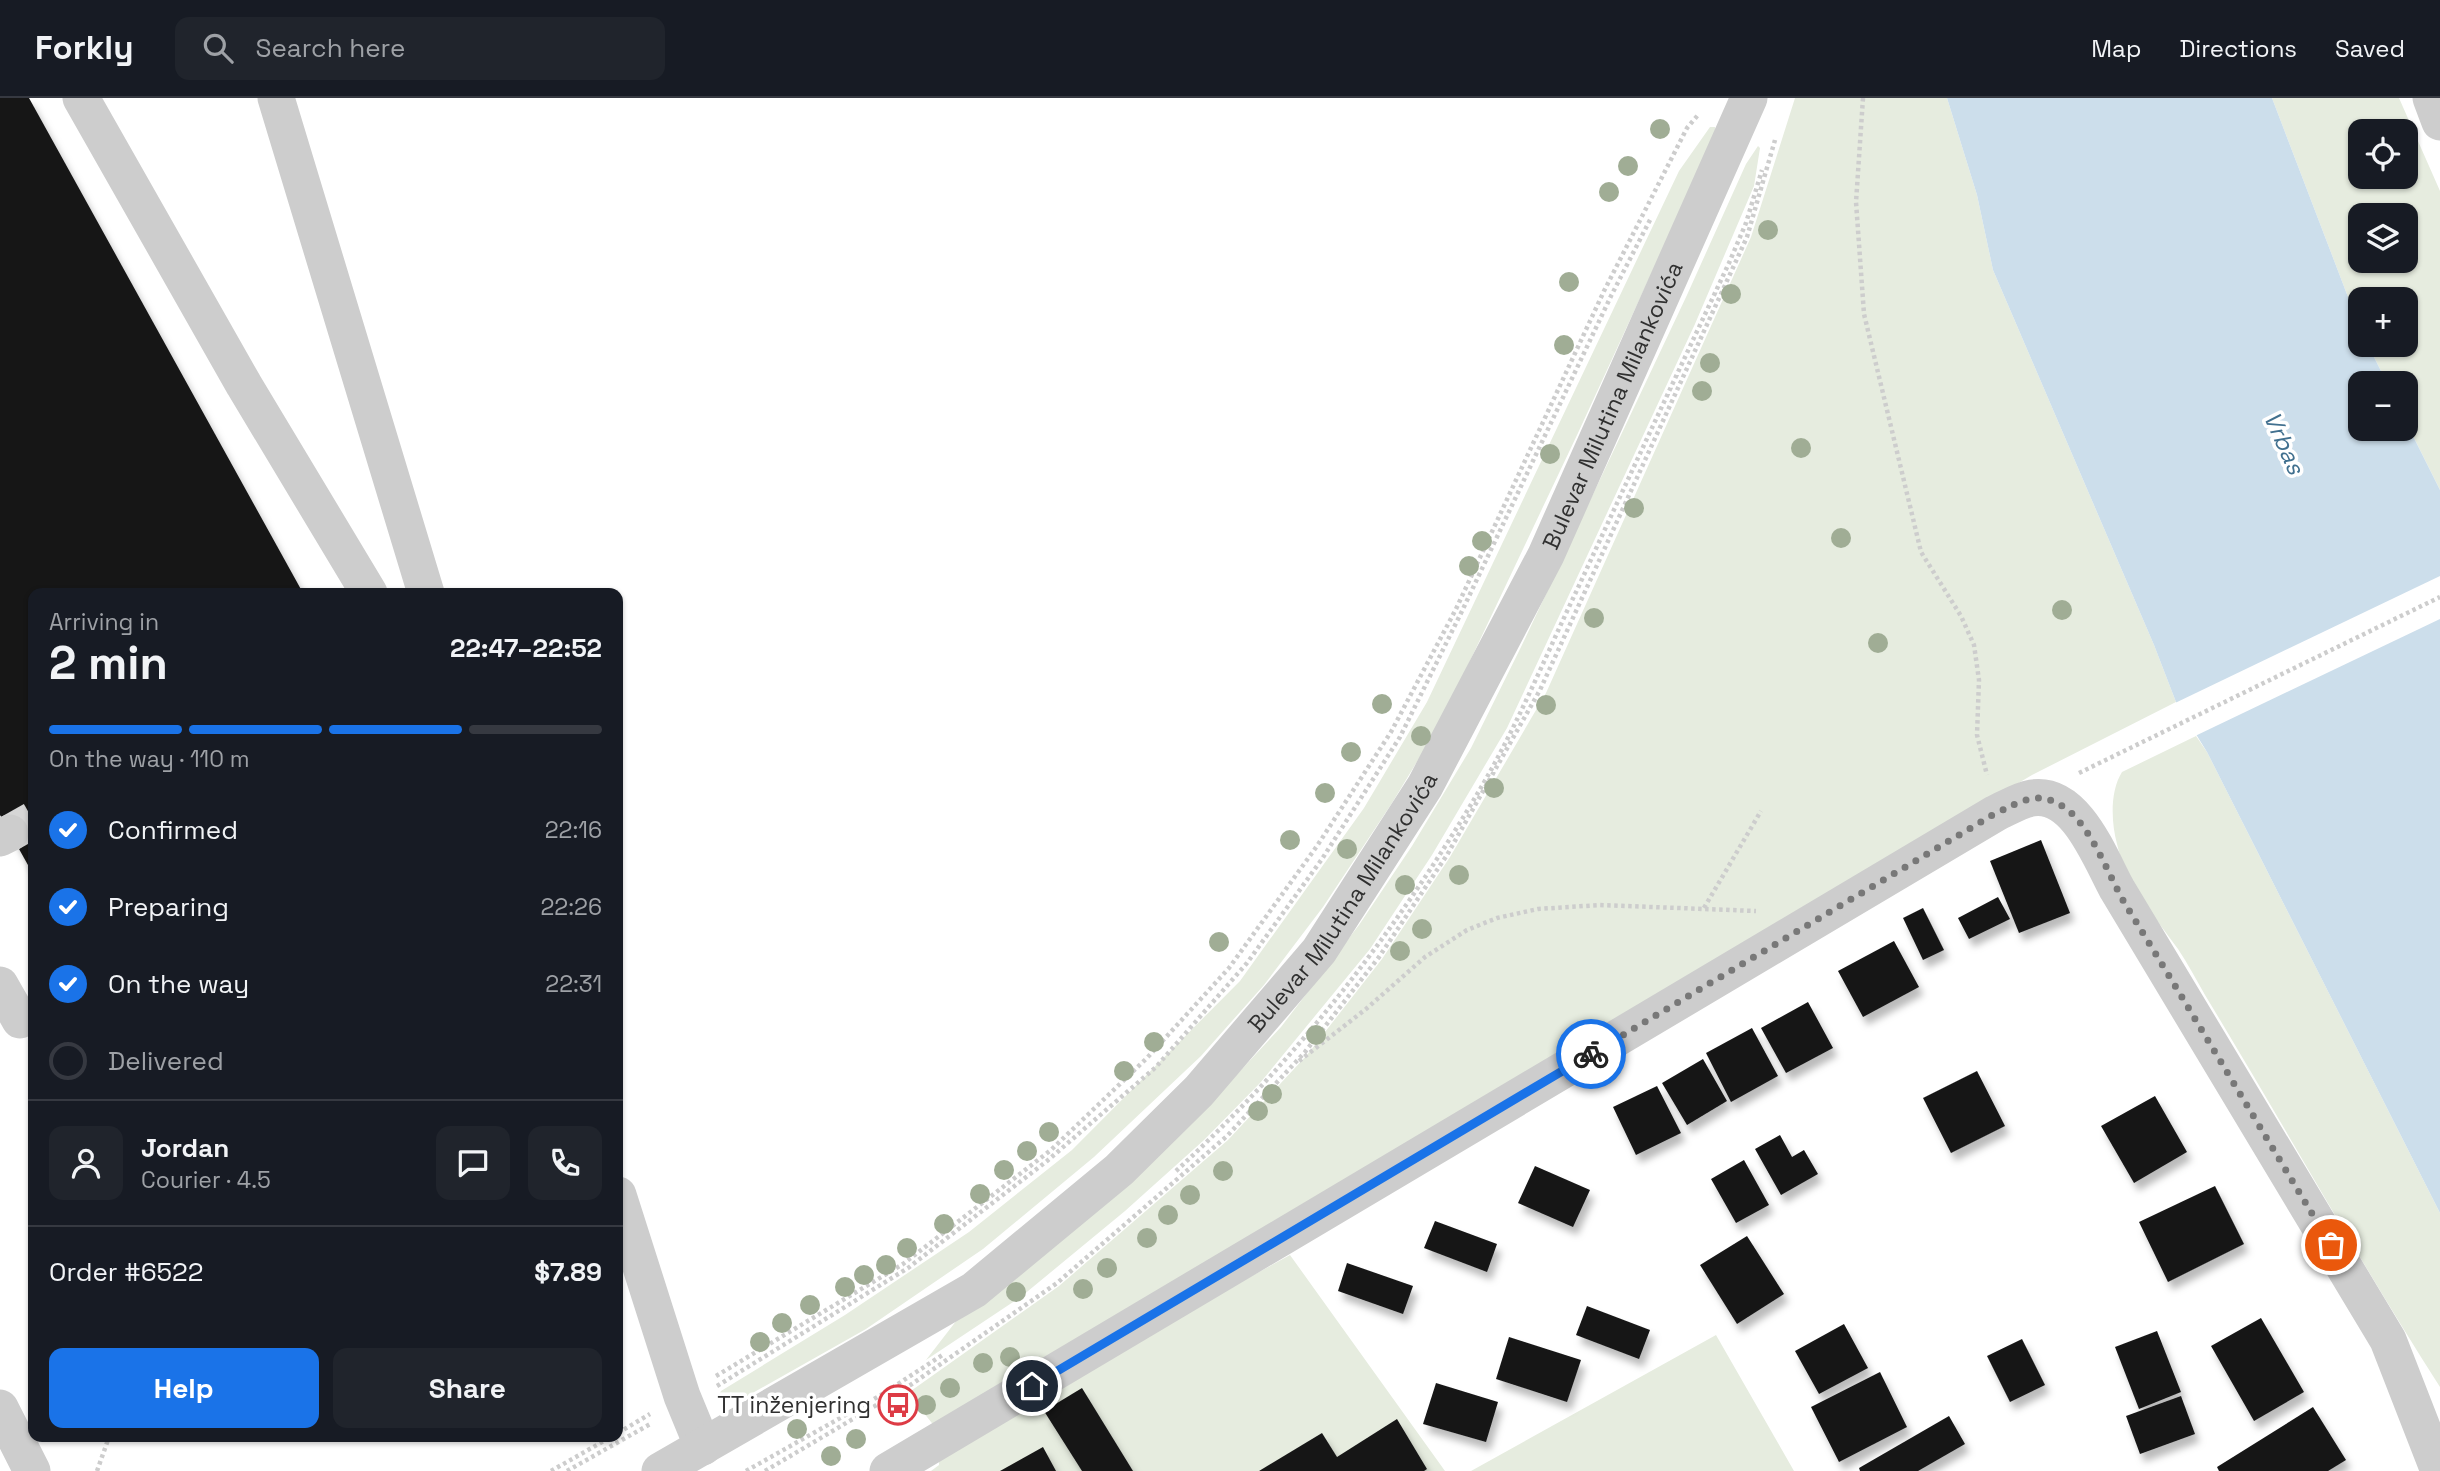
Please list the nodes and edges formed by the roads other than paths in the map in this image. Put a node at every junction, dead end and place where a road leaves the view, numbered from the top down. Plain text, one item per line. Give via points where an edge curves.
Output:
1 (82, 98) edge
2 (276, 98) edge
3 (1749, 98) edge
4 (2431, 98) edge
5 (2440, 122) edge
6 (366, 588) edge
7 (424, 588) edge
8 (0, 985) edge
9 (18, 1022) edge
10 (623, 1211) edge
11 (0, 1408) edge
12 (703, 1447) junction
13 (32, 1471) edge
14 (660, 1471) edge
15 (888, 1471) edge
16 (2440, 1471) edge

1 - 6 street via 244,385
2 - 7 street
3 - 12 street, Bulevar Milutina Milankovića via 1546,555 1425,786 1319,951 1199,1091 1137,1153 974,1290
4 - 5 street
8 - 9 street
10 - 12 street
11 - 13 street
12 - 14 street, Bulevar Milutina Milankovića
15 - 16 street via 1996,813 2029,798 2043,798 2067,809 2086,832 2388,1340

